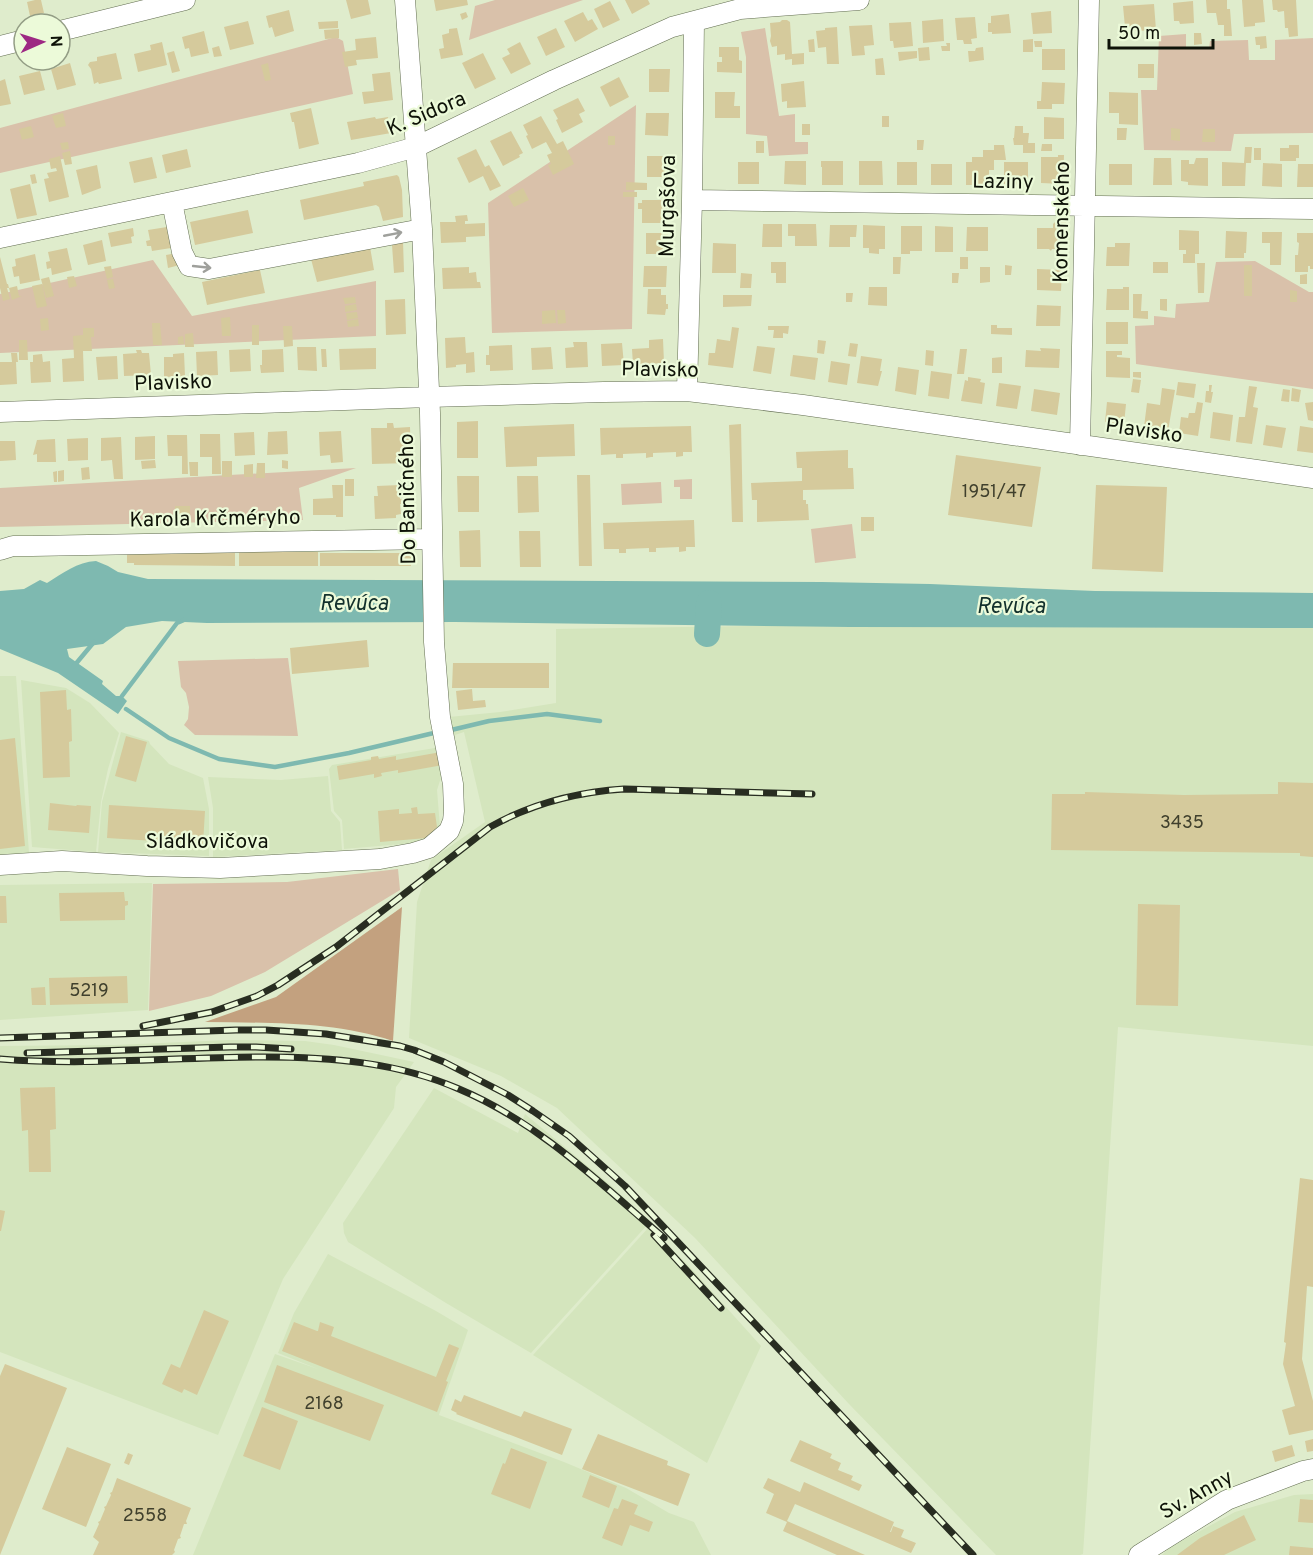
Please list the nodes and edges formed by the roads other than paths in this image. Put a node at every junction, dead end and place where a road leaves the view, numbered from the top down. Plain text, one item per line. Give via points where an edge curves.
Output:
1 (186, 0) edge
2 (405, 0) edge
3 (859, 0) edge
4 (1089, 0) edge
5 (694, 21) junction
6 (72, 29) edge
7 (416, 147) junction
8 (692, 200) junction
9 (172, 202) junction
10 (1085, 207) junction
11 (1313, 209) edge
12 (422, 229) junction
13 (0, 238) edge
14 (687, 392) junction
15 (429, 397) junction
16 (0, 412) edge
17 (1080, 444) junction
18 (1313, 478) edge
19 (432, 538) junction
20 (0, 550) edge
21 (413, 853) joint
22 (0, 865) edge
23 (1313, 1469) edge
24 (1139, 1555) edge

1 - 6 street
2 - 7 street, Do Baničného
3 - 5 street, K. Sidora via 740,9
4 - 10 street, Komenského
5 - 7 street, K. Sidora via 672,27 554,80
5 - 8 street, Murgašova
7 - 9 street, K. Sidora
7 - 12 street, Do Baničného
8 - 10 street, Laziny
8 - 14 street, Murgašova
9 -> 12 street via 182,252 189,266 209,269
9 - 13 street, K. Sidora
10 - 11 street, Laziny
10 - 17 street, Komenského
12 - 15 street, Do Baničného
14 - 15 street, Plavisko
14 - 17 street, Plavisko
15 - 16 street, Plavisko
15 - 19 street, Do Baničného
17 - 18 street, Plavisko
19 - 20 street, Karola Krčméryho via 13,546
19 - 21 street, Do Baničného via 440,717 454,811 453,821 441,839
21 - 22 street, Sládkovičova via 380,859 220,868 62,861
23 - 24 street, Sv. Anny via 1227,1500

